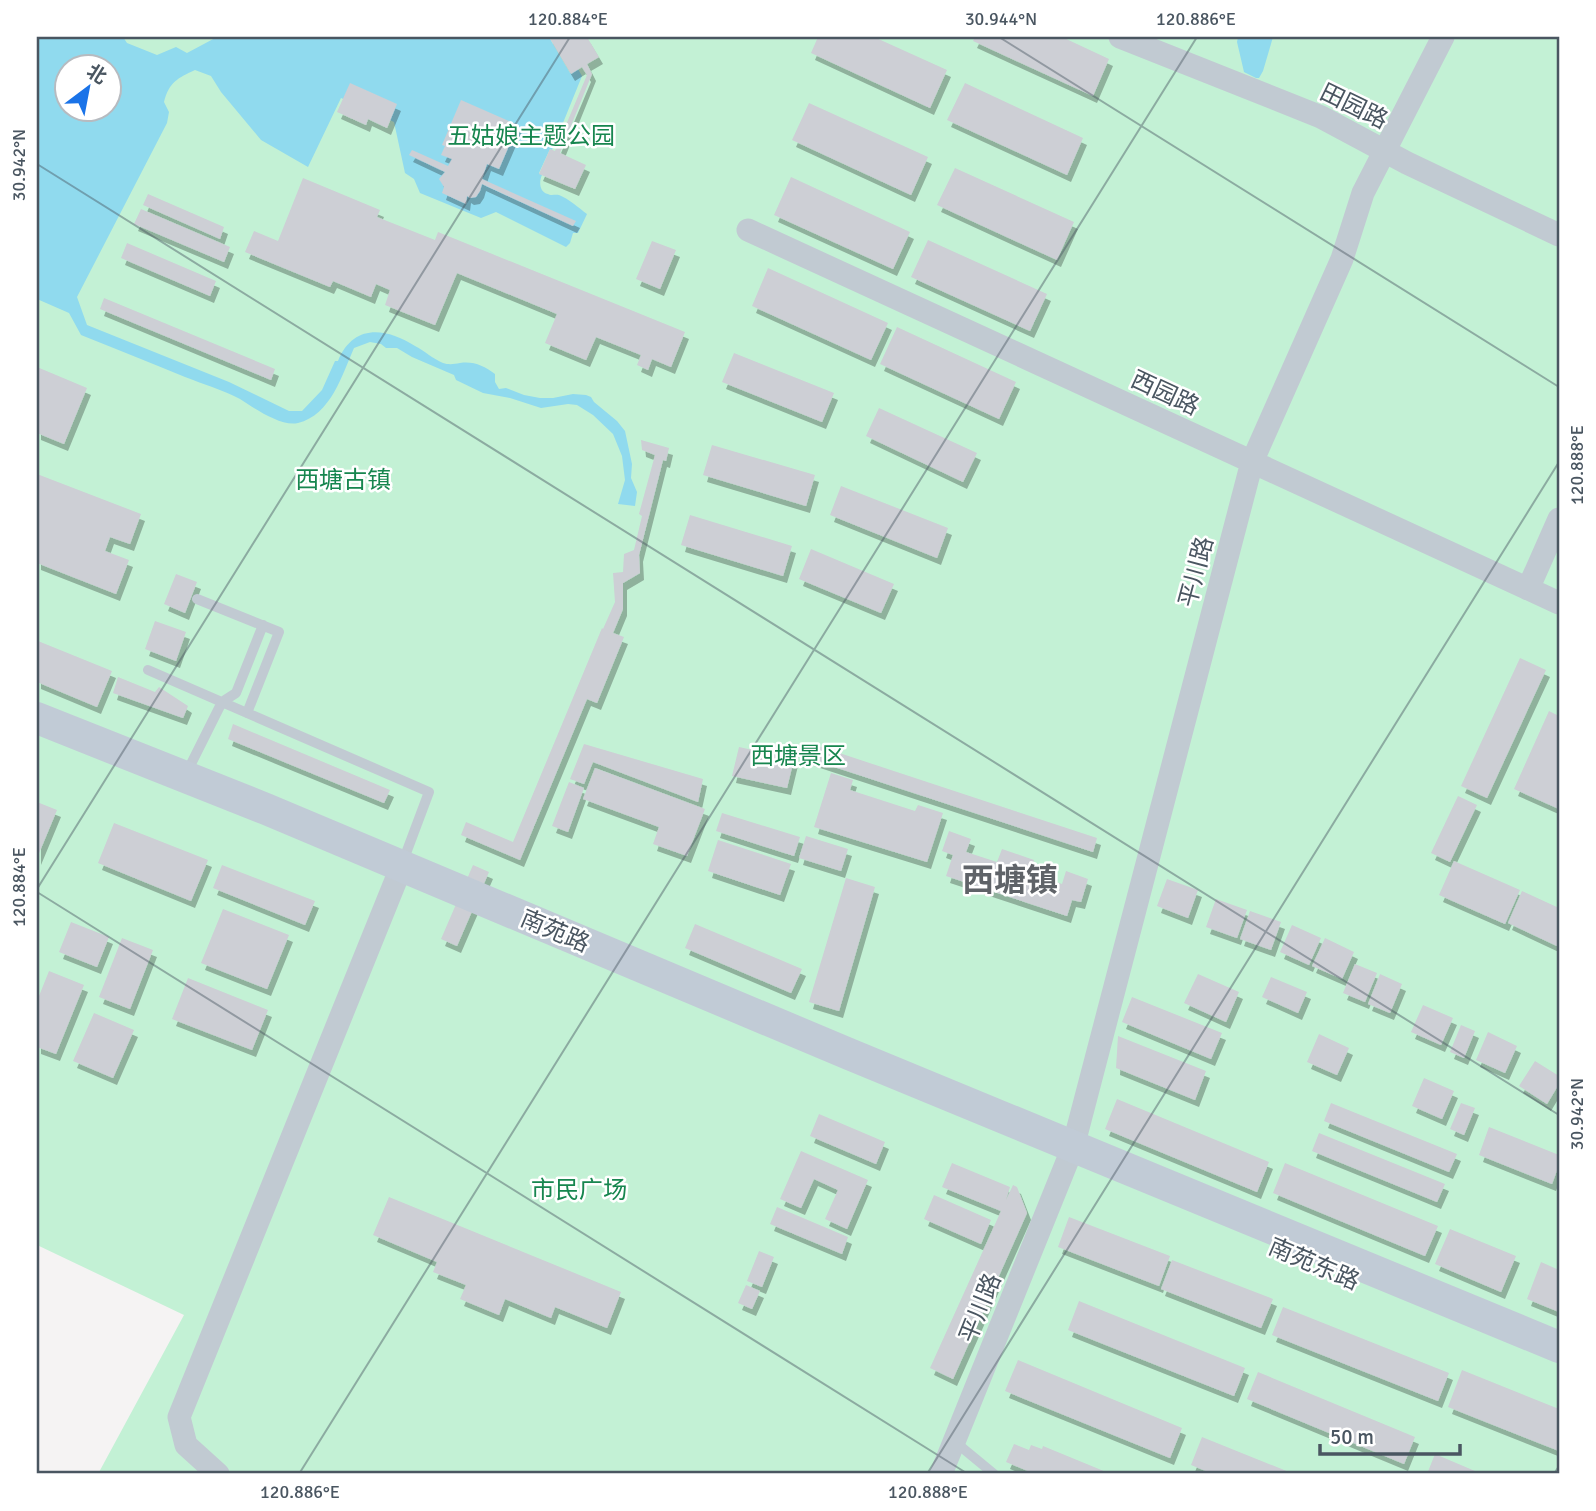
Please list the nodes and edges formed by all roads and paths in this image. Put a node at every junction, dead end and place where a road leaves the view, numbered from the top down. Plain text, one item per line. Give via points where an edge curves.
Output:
1 (1122, 37) edge
2 (1443, 37) edge
3 (1385, 150) junction
4 (748, 230) dead end
5 (1559, 235) edge
6 (1252, 462) junction
7 (1559, 520) edge
8 (1528, 589) junction
9 (197, 599) dead end
10 (1559, 603) edge
11 (263, 625) junction
12 (148, 670) dead end
13 (222, 702) junction
14 (247, 713) junction
15 (37, 718) edge
16 (37, 739) edge
17 (185, 777) junction
18 (398, 873) junction
19 (1070, 1154) junction
20 (1559, 1347) edge
21 (1559, 1367) edge
22 (954, 1441) junction
23 (218, 1474) edge
24 (941, 1474) edge
25 (994, 1474) edge

1 - 3 street, 田园路 via 1321,117
2 - 3 street, 平川路
3 - 5 street, 田园路
3 - 6 street, 平川路
4 - 6 street, 西园路
6 - 8 street, 西园路
6 - 19 street, 平川路
7 - 8 street
8 - 10 street, 西园路
9 - 11 lane
11 - 13 lane via 236,693
11 - 14 lane via 279,632
12 - 13 lane
13 - 14 lane
13 - 17 lane
14 - 18 lane via 429,792
15 - 17 main road, 南苑路
16 - 18 main road, 南苑路
17 - 18 main road, 南苑路 via 266,809
18 - 19 main road, 南苑路
18 - 23 street via 179,1417 186,1446
19 - 20 main road, 南苑东路
19 - 21 main road, 南苑东路
19 - 22 street, 平川路
22 - 24 street, 平川路
22 - 25 lane

